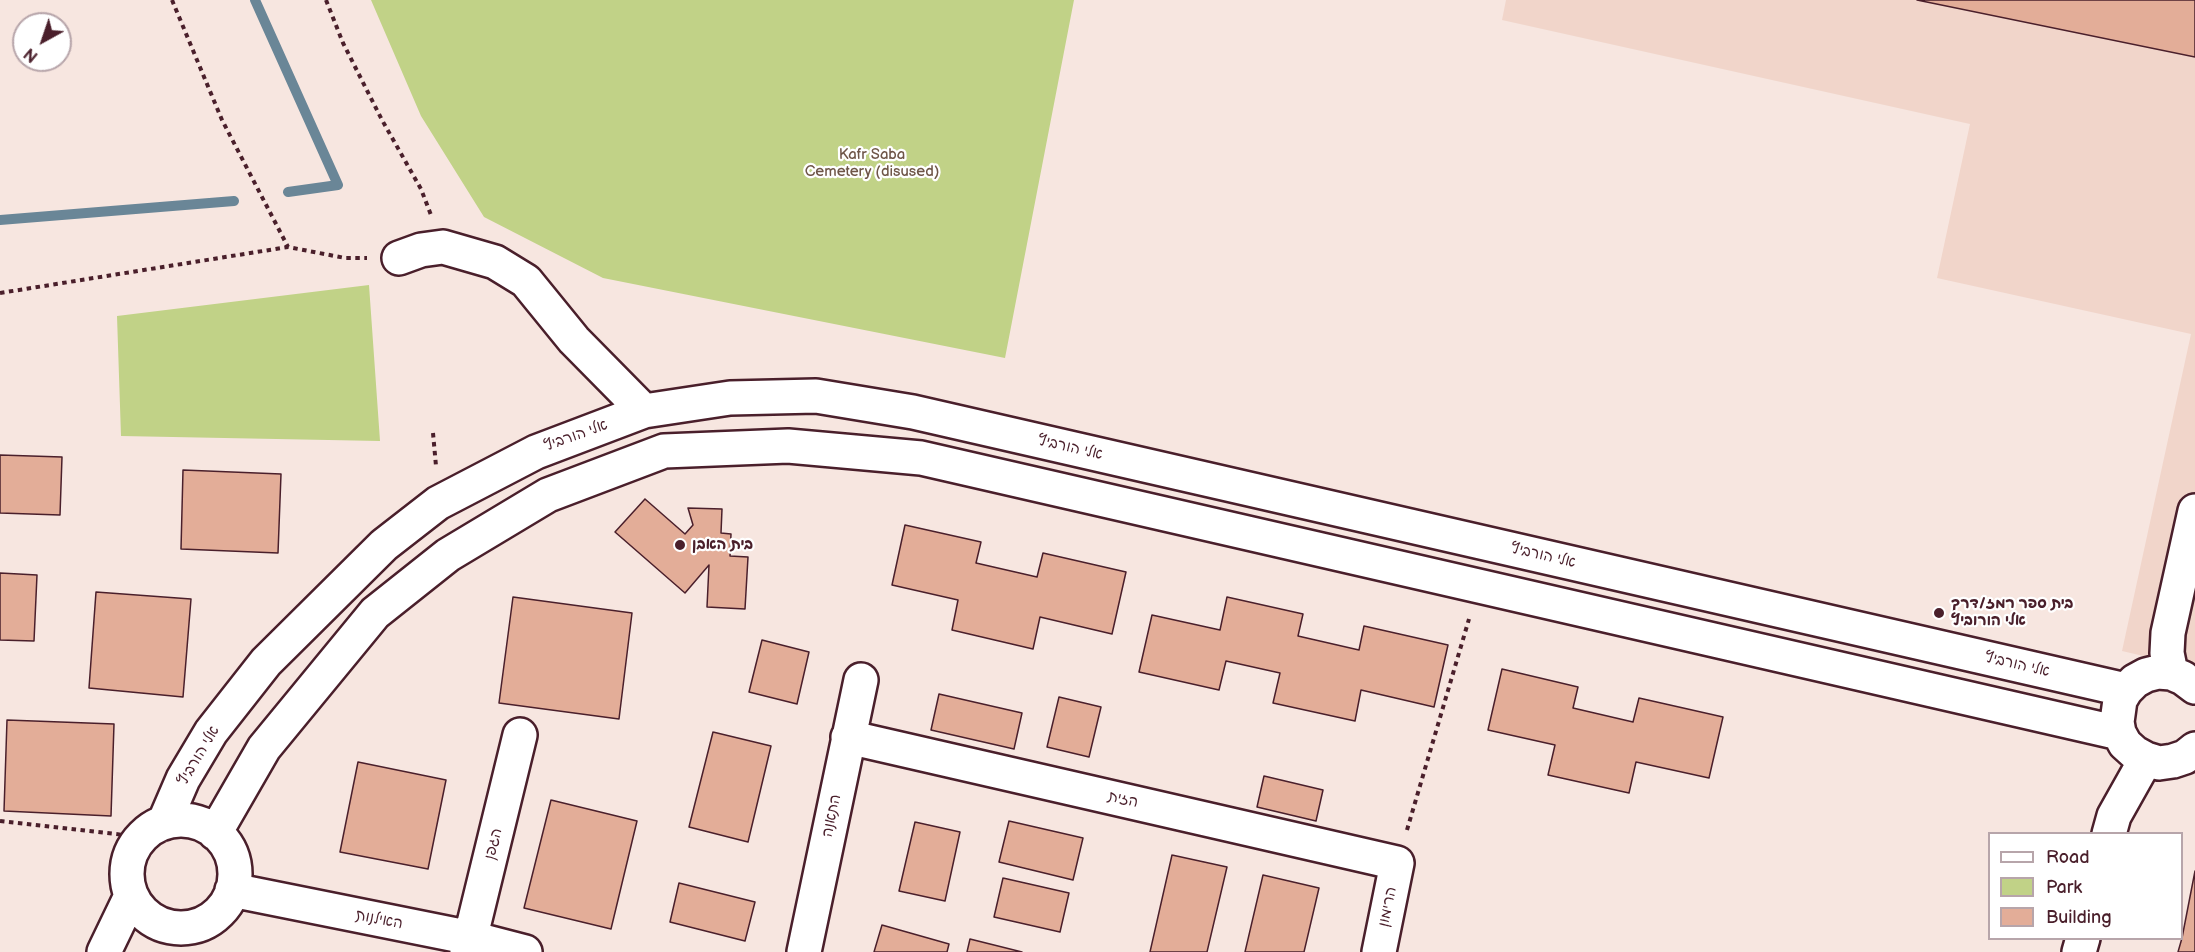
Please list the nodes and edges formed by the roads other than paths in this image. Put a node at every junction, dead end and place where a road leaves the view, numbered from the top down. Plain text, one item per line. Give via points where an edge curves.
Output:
1 (399, 258) road end
2 (645, 411) junction
3 (2195, 511) edge
4 (861, 680) dead end
5 (2183, 680) edge
6 (2126, 690) junction
7 (2120, 733) junction
8 (520, 735) dead end
9 (848, 737) junction
10 (2195, 749) edge
11 (2146, 759) junction
12 (153, 830) junction
13 (2110, 832) edge
14 (215, 833) junction
15 (1397, 863) joint
16 (232, 890) junction
17 (130, 896) junction
18 (164, 940) edge
19 (469, 945) edge
20 (104, 952) edge
21 (525, 952) edge
22 (804, 952) edge
23 (1379, 952) edge

1 - 2 street via 443,246 495,262 526,281 574,340
2 - 6 street, אלי הורביץ via 730,398 816,396 913,412
2 - 12 street, אלי הורביץ via 536,452 438,503 384,545 260,671 211,732
3 - 5 street via 2168,633 2168,653
4 - 9 street, התאנה
5 - 6 street via 2158,672 2135,681
6 - 7 street via 2117,710
7 - 11 street via 2125,744
7 - 14 street via 921,458 788,446 664,451 548,495 448,555 375,613 264,748
8 - 19 street, הגפן
9 - 15 street, הזית
9 - 22 street, התאנה
10 - 11 street via 2173,761 2159,763
11 - 13 street via 2114,816
12 - 14 street via 182,820
12 - 17 street via 136,844 128,861
14 - 16 street via 233,859
15 - 23 street, הרימון
16 - 18 street via 226,905 215,916
16 - 19 street, האילנות
17 - 18 street via 140,911 154,921
17 - 20 street
19 - 21 street, האילנות

